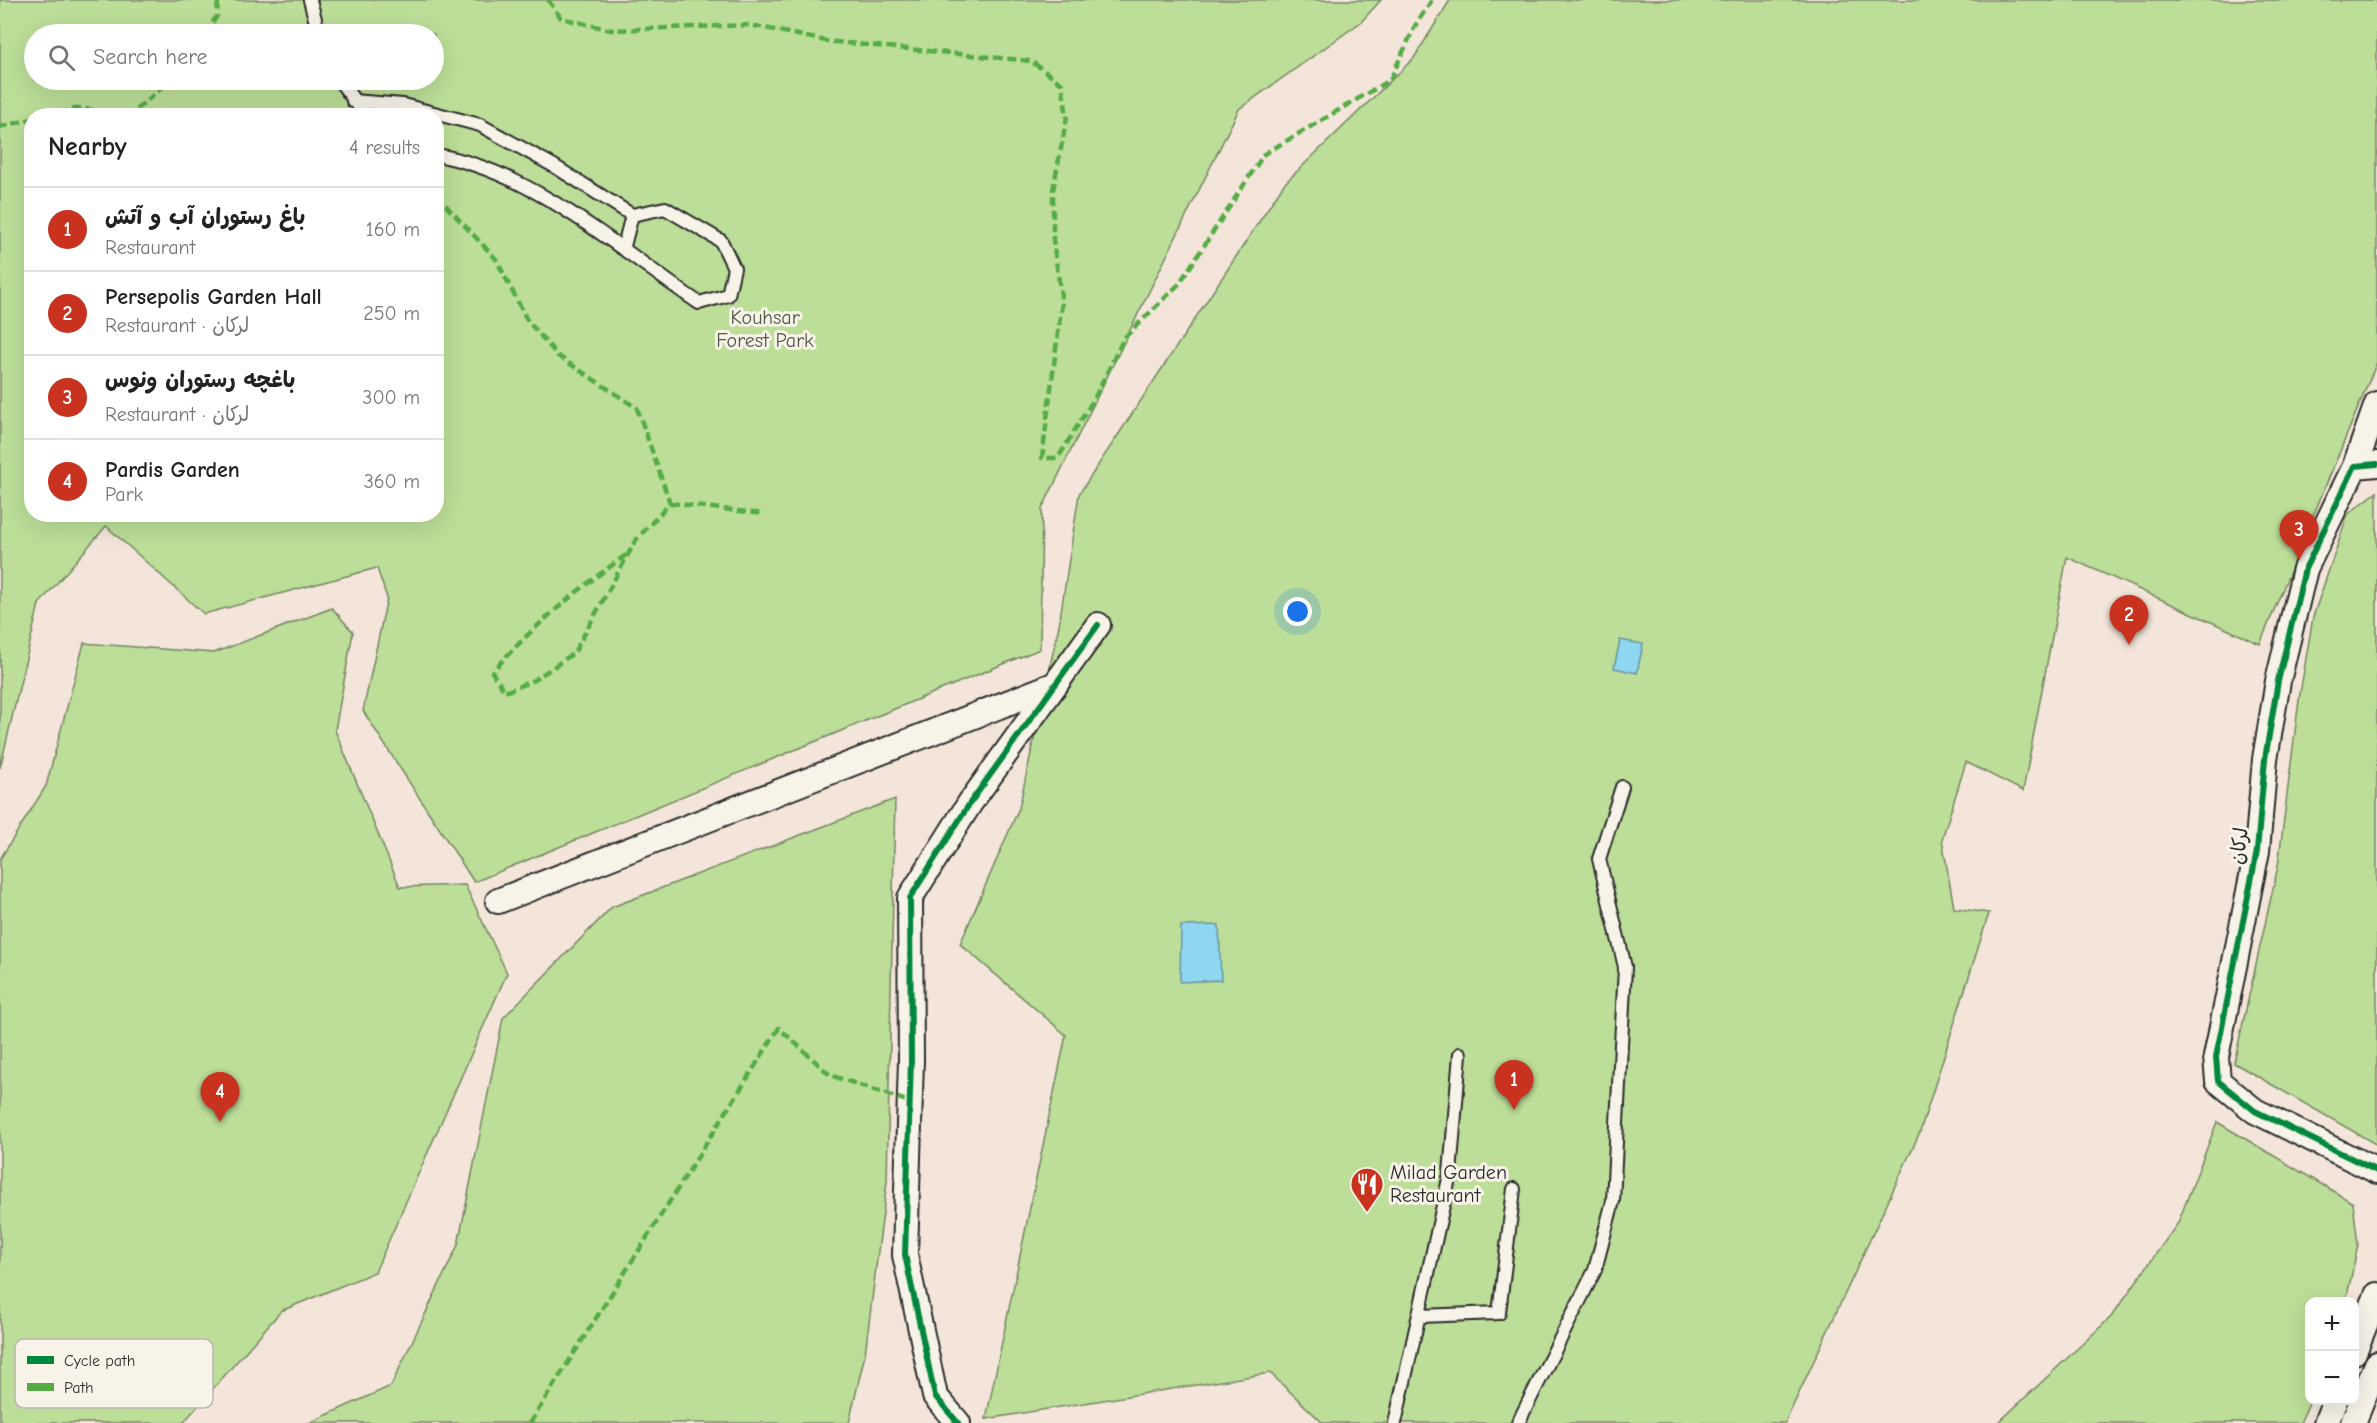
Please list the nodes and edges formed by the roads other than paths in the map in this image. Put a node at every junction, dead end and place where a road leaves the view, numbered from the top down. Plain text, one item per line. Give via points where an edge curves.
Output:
1 (310, 0) edge
2 (316, 24) edge
3 (346, 90) edge
4 (353, 101) junction
5 (359, 108) edge
6 (415, 108) edge
7 (444, 116) edge
8 (444, 155) edge
9 (632, 215) junction
10 (624, 246) junction
11 (2377, 404) edge
12 (2366, 465) edge
13 (1098, 625) dead end
14 (1056, 684) junction
15 (1622, 787) dead end
16 (498, 901) dead end
17 (1460, 1054) dead end
18 (2377, 1171) edge
19 (1514, 1189) dead end
20 (2377, 1295) edge
21 (1419, 1316) junction
22 (2355, 1351) edge
23 (2377, 1364) edge
24 (2333, 1405) edge
25 (958, 1423) edge
26 (1395, 1423) edge
27 (1518, 1423) edge
28 (2326, 1423) edge
29 (2353, 1423) edge

1 - 2 lane
3 - 4 lane
4 - 5 lane
4 - 6 lane
7 - 9 lane via 480,125
8 - 10 lane via 466,159 534,192
9 - 10 lane
9 - 10 lane via 665,208 721,241 735,268 728,295 699,303
11 - 12 street, لرکان
12 - 18 street, لرکان via 2305,568 2278,681 2265,759 2257,851 2216,1057 2218,1081 2256,1112
13 - 14 street
14 - 16 street
14 - 25 street via 970,803 910,898 911,1060 905,1255 935,1396
15 - 27 lane via 1599,859 1625,967 1613,1201 1595,1269
17 - 21 lane via 1450,1174
19 - 21 lane via 1499,1313
20 - 22 street
21 - 26 lane
23 - 29 street
24 - 28 street

